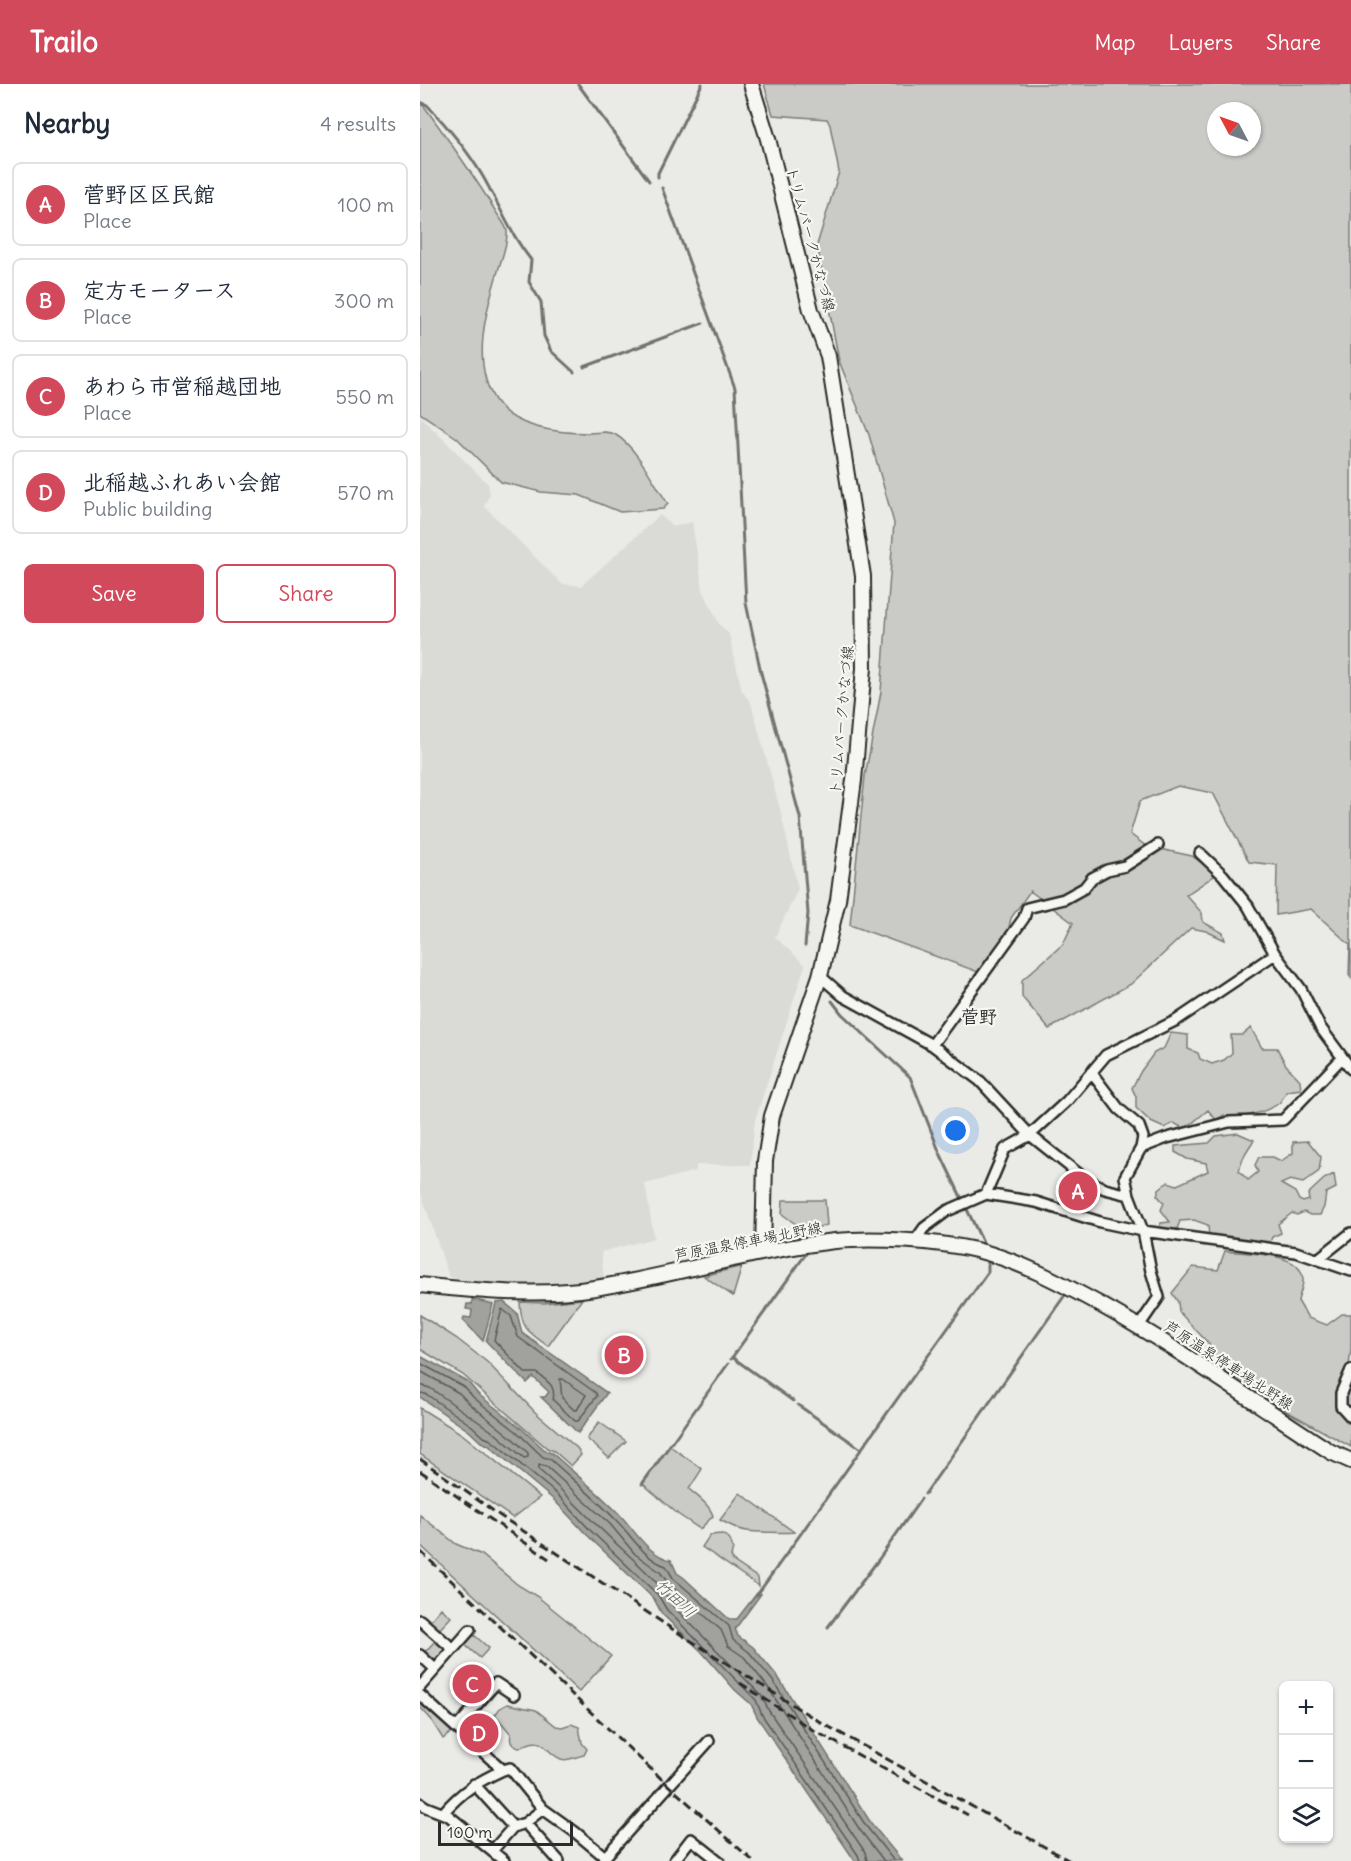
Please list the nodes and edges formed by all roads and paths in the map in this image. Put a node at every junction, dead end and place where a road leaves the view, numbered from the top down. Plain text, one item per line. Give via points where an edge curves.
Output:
1 (751, 84) edge
2 (1158, 845) dead end
3 (1200, 853) dead end
4 (1275, 954) junction
5 (820, 976) junction
6 (932, 1045) junction
7 (1342, 1058) junction
8 (1351, 1069) edge
9 (1091, 1072) junction
10 (1030, 1135) junction
11 (1141, 1148) junction
12 (986, 1194) junction
13 (1129, 1196) junction
14 (1143, 1231) junction
15 (1351, 1233) edge
16 (914, 1242) junction
17 (763, 1252) junction
18 (1318, 1259) junction
19 (1351, 1271) edge
20 (420, 1285) edge
21 (1139, 1326) junction
22 (1351, 1370) edge
23 (1351, 1417) edge
24 (1351, 1461) edge
25 (420, 1620) edge
26 (470, 1630) dead end
27 (453, 1649) junction
28 (420, 1655) edge
29 (435, 1669) junction
30 (420, 1687) edge
31 (420, 1695) edge
32 (514, 1695) dead end
33 (457, 1727) junction
34 (708, 1741) dead end
35 (503, 1770) junction
36 (474, 1784) junction
37 (420, 1803) edge
38 (543, 1809) junction
39 (443, 1813) junction
40 (525, 1823) junction
41 (513, 1827) junction
42 (496, 1857) edge
43 (606, 1860) edge
44 (559, 1861) edge
45 (674, 1861) edge
46 (719, 1861) edge

1 - 5 main road, トリムパークかなづ線 via 811,310 828,356 863,576 864,668 854,780 838,900
2 - 6 street via 1125,866 1092,878 1084,888 1064,899 1028,908
3 - 4 street via 1248,906
4 - 7 street
4 - 9 street via 1177,1020 1106,1055
5 - 6 street via 843,996
5 - 17 main road, トリムパークかなづ線 via 772,1116 765,1161
6 - 10 street via 980,1081
7 - 8 street
7 - 11 street via 1283,1120 1229,1122
9 - 10 street
9 - 11 street via 1119,1109 1139,1126
10 - 12 street via 1005,1149
10 - 13 street via 1084,1178
11 - 13 street via 1125,1177
12 - 14 street via 1036,1202
12 - 16 street via 947,1211 924,1228
13 - 14 street
14 - 18 street via 1296,1252
14 - 21 street via 1159,1297
15 - 18 street
16 - 17 main road, 芦原温泉停車場北野線 via 838,1241
16 - 21 main road, 芦原温泉停車場北野線 via 975,1250 1014,1262 1058,1281
17 - 20 main road, 芦原温泉停車場北野線 via 593,1288 530,1292
18 - 19 street
21 - 24 main road, 芦原温泉停車場北野線 via 1331,1452
22 - 23 street via 1341,1393 1341,1406
25 - 27 street
26 - 27 street
27 - 29 street
28 - 29 street
29 - 30 street
31 - 33 street
32 - 33 street via 496,1683
33 - 35 street
34 - 43 street
35 - 36 street
35 - 38 street via 510,1768
36 - 39 street
36 - 41 street
37 - 39 street
38 - 40 street
38 - 43 street
39 - 42 street
40 - 41 street
40 - 44 street
41 - 42 street
45 - 46 street via 691,1839

